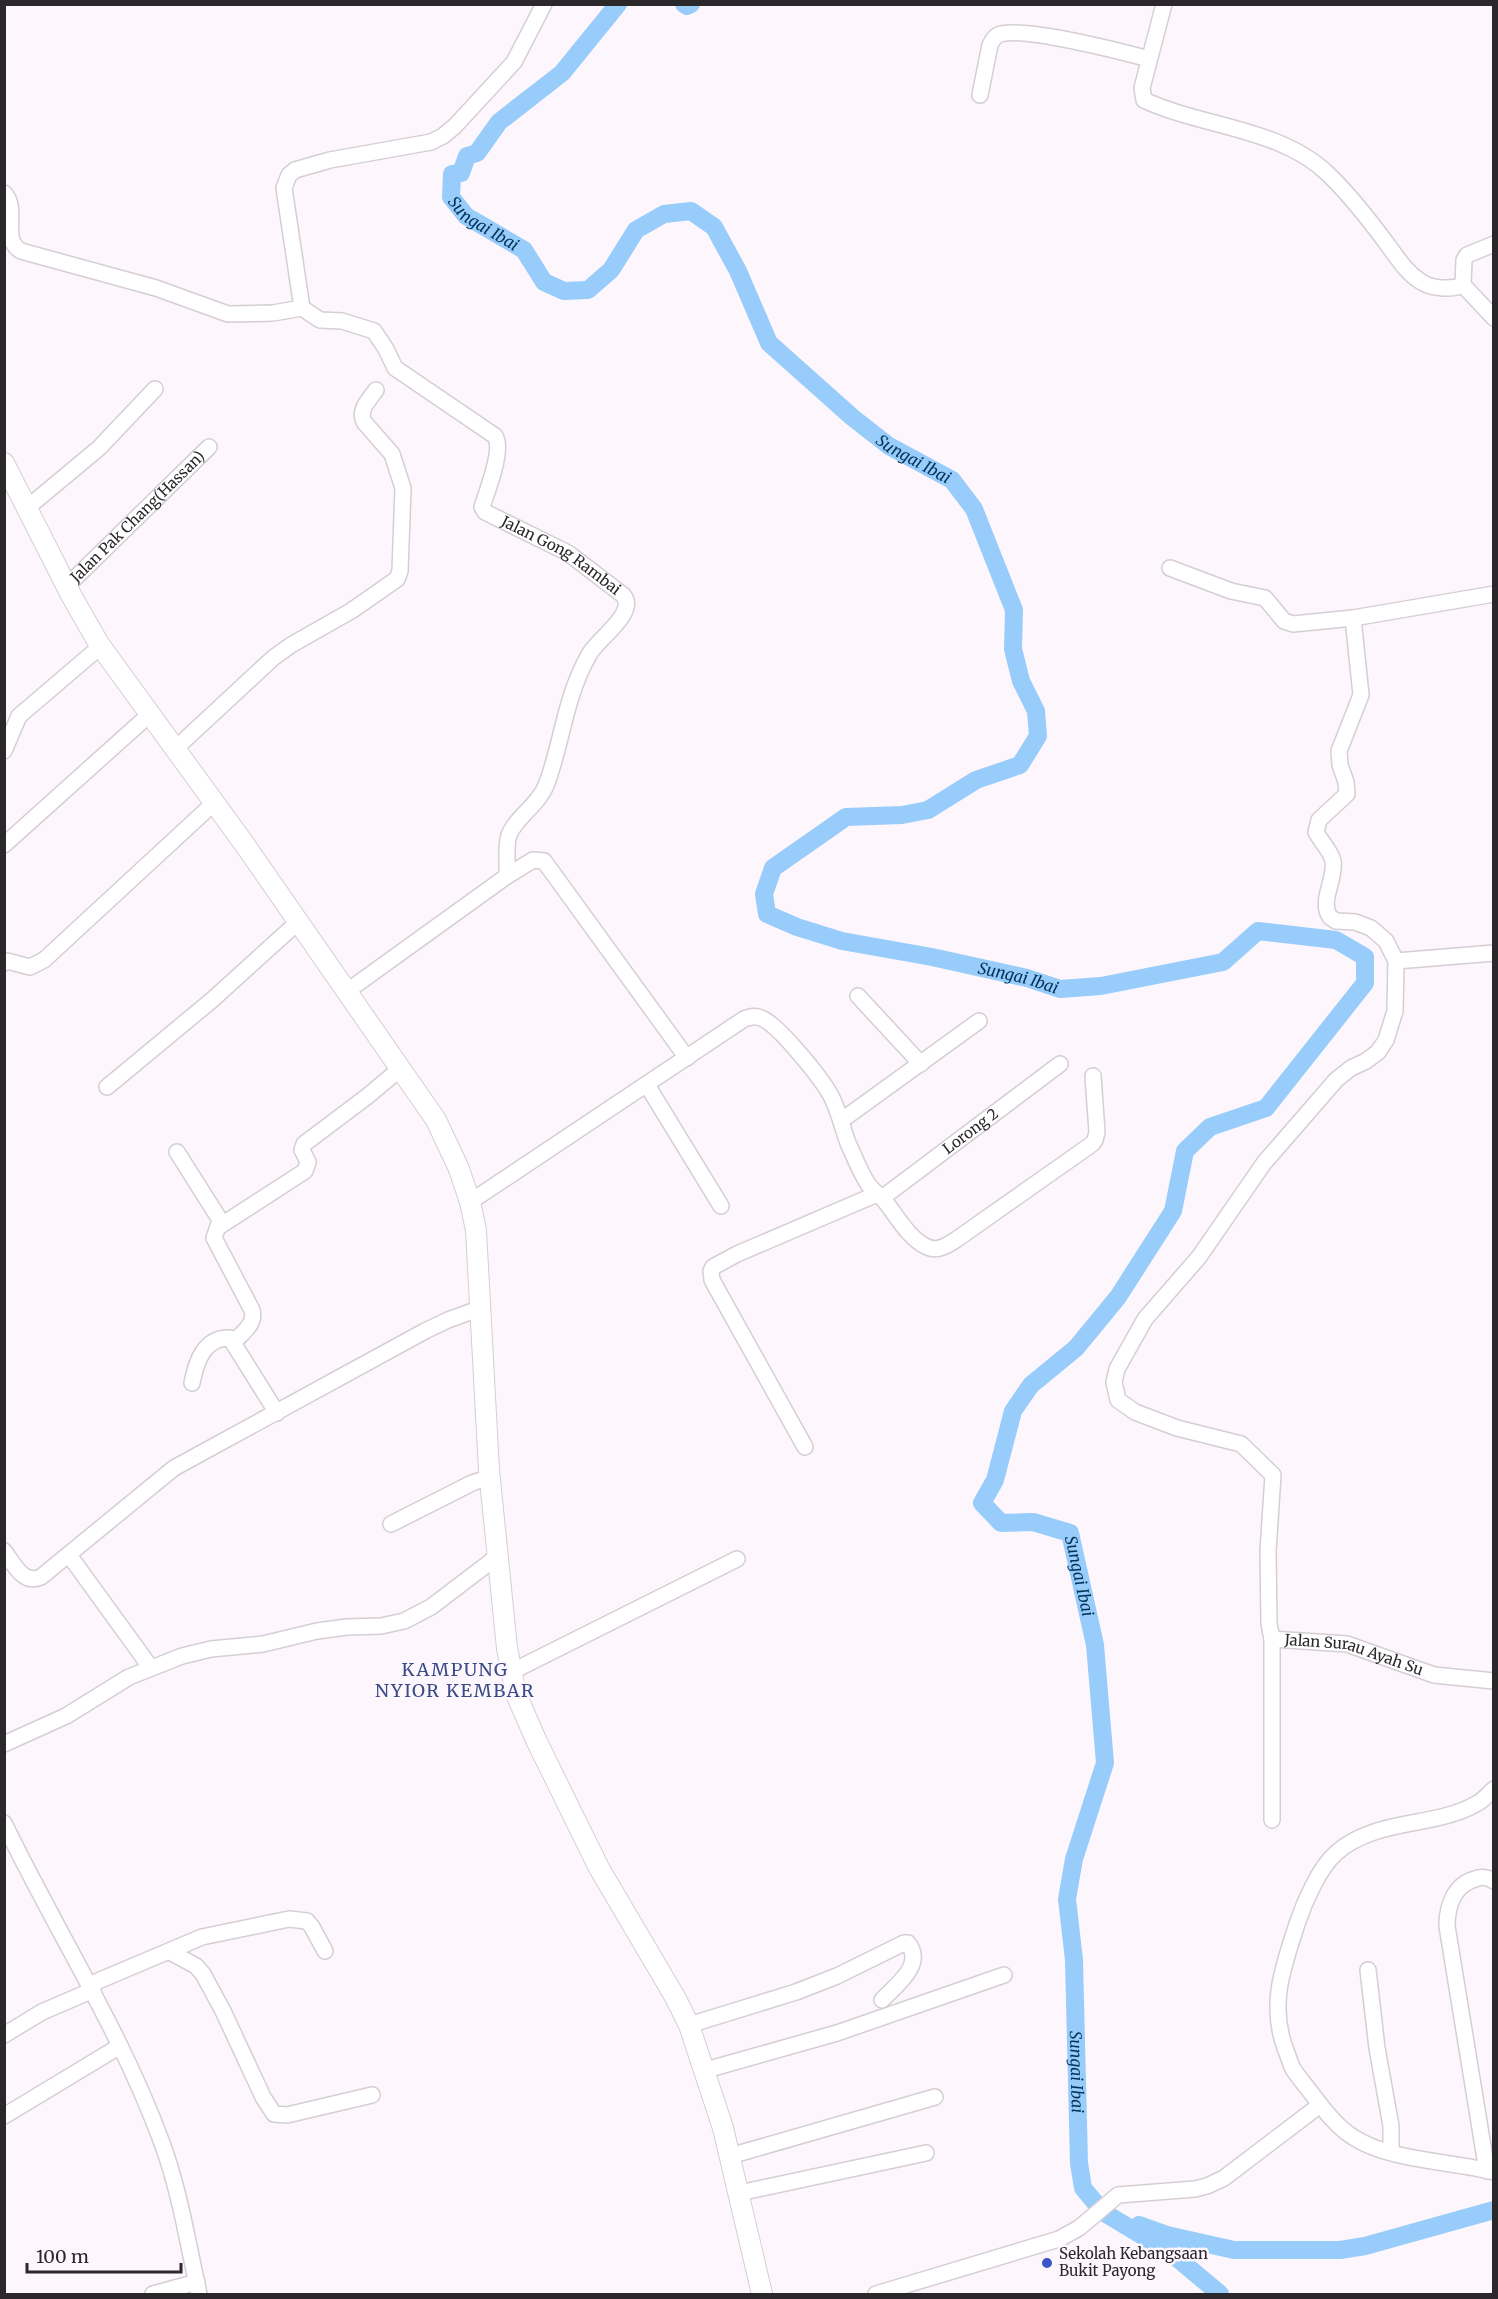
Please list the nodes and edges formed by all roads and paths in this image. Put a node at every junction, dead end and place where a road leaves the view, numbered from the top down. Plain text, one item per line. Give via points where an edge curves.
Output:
1 (544, 4) edge
2 (1164, 4) edge
3 (1149, 59) junction
4 (980, 95) dead end
5 (4, 193) edge
6 (1494, 244) edge
7 (1463, 285) junction
8 (302, 308) junction
9 (1494, 318) edge
10 (155, 389) dead end
11 (376, 390) dead end
12 (209, 447) dead end
13 (4, 463) edge
14 (27, 508) junction
15 (1170, 568) dead end
16 (67, 586) junction
17 (1494, 594) edge
18 (1353, 618) junction
19 (101, 646) junction
20 (150, 714) junction
21 (175, 749) junction
22 (4, 751) edge
23 (214, 803) junction
24 (4, 845) edge
25 (507, 876) junction
26 (298, 922) junction
27 (1494, 953) edge
28 (1396, 961) junction
29 (4, 963) edge
30 (346, 992) junction
31 (858, 996) dead end
32 (979, 1022) dead end
33 (687, 1058) junction
34 (921, 1064) junction
35 (1060, 1064) dead end
36 (401, 1068) junction
37 (1092, 1076) dead end
38 (647, 1085) junction
39 (107, 1087) dead end
40 (842, 1120) junction
41 (177, 1152) dead end
42 (880, 1196) junction
43 (471, 1202) junction
44 (720, 1206) dead end
45 (219, 1226) junction
46 (481, 1308) junction
47 (234, 1342) junction
48 (192, 1383) dead end
49 (277, 1413) junction
50 (805, 1447) dead end
51 (490, 1477) junction
52 (392, 1524) dead end
53 (4, 1551) edge
54 (69, 1556) junction
55 (498, 1556) junction
56 (737, 1559) dead end
57 (1272, 1639) junction
58 (151, 1668) junction
59 (511, 1672) junction
60 (1494, 1681) edge
61 (4, 1744) edge
62 (1494, 1789) edge
63 (1272, 1820) dead end
64 (4, 1823) edge
65 (1494, 1881) edge
66 (170, 1952) junction
67 (325, 1952) dead end
68 (1368, 1970) dead end
69 (1004, 1975) dead end
70 (92, 1987) junction
71 (882, 2000) dead end
72 (689, 2025) junction
73 (4, 2035) edge
74 (120, 2046) junction
75 (706, 2070) junction
76 (372, 2095) dead end
77 (935, 2097) dead end
78 (1320, 2105) junction
79 (4, 2116) edge
80 (1391, 2152) junction
81 (926, 2153) dead end
82 (730, 2156) junction
83 (1490, 2171) edge
84 (739, 2193) junction
85 (198, 2288) edge
86 (153, 2295) edge
87 (762, 2295) edge
88 (876, 2295) edge

1 - 8 street via 514,62 443,136 413,146 330,160 289,175 284,188
2 - 3 street
3 - 4 street via 1065,40 1000,34 990,45
3 - 7 street via 1142,88 1144,100 1295,151 1330,176 1403,266 1421,282 1443,288
5 - 8 street via 10,204 11,242 21,251 165,291 228,314
6 - 7 street via 1467,255
7 - 9 street
8 - 25 street, Jalan Gong Rambai via 321,320 342,321 374,331 395,368 495,436 498,451 482,507 485,512 568,553 627,599 627,611 596,644 575,683 547,784 510,832
10 - 14 street via 99,448
11 - 21 street via 361,416 392,454 403,488 397,579 273,657
12 - 16 street, Jalan Pak Chang(Hassan)
13 - 14 main road
14 - 16 main road
15 - 18 street via 1231,591 1265,598 1288,623
16 - 19 main road
17 - 18 street
18 - 28 street via 1360,695 1339,752 1347,794 1319,820 1316,832 1333,863 1326,906 1330,918 1371,928 1386,941
19 - 20 main road
19 - 22 street via 19,716
20 - 21 main road
20 - 24 street
21 - 23 main road
23 - 26 main road
23 - 29 street via 44,960 30,966
25 - 30 street
25 - 33 street via 533,860 544,861
26 - 30 main road
26 - 39 street
27 - 28 street
28 - 57 street, Jalan Surau Ayah Su via 1393,1018 1378,1052 1336,1080 1264,1163 1199,1257 1144,1319 1116,1369 1114,1386 1118,1400 1135,1412 1245,1446 1271,1471 1274,1479 1268,1551
30 - 36 main road
31 - 34 street
32 - 34 street
33 - 38 street
33 - 40 street via 744,1018 764,1018 815,1073 830,1093
34 - 40 street
35 - 42 street, Lorong 2
36 - 43 main road via 447,1141
36 - 45 street via 304,1144 302,1150 308,1162 305,1171
37 - 42 street via 1097,1135 1092,1144 945,1246 928,1248 918,1241
38 - 43 street
38 - 44 street
40 - 42 street via 868,1185
41 - 45 street via 220,1220
42 - 50 street, Lorong 2 via 737,1254 713,1266 711,1271 712,1280
43 - 46 main road
45 - 47 street via 214,1238 254,1317
46 - 49 street via 431,1328
46 - 51 main road
47 - 48 street via 223,1338 206,1347 195,1365
47 - 49 street
49 - 54 street via 174,1468
51 - 52 street
51 - 55 main road
53 - 54 street via 29,1580
54 - 58 street
55 - 58 street via 431,1607 397,1623 316,1631 263,1644 211,1649
55 - 59 main road
56 - 59 street
57 - 60 street, Jalan Surau Ayah Su via 1347,1644 1434,1675
57 - 63 street
58 - 61 street via 102,1692 66,1716
59 - 72 main road via 516,1694 599,1868
62 - 78 street via 1475,1805 1457,1812 1370,1834 1335,1854 1323,1868 1302,1908 1276,2004 1280,2035 1292,2067
64 - 70 street
65 - 83 street via 1487,1877 1467,1882 1447,1912
66 - 67 street via 222,1932 299,1918 312,1927
66 - 70 street
66 - 76 street via 203,1974 273,2114 287,2115
68 - 80 street via 1391,2127
69 - 75 street via 837,2033
70 - 73 street
70 - 74 street
71 - 72 street via 910,1970 913,1956 908,1943 807,1988
72 - 75 main road
74 - 79 street
74 - 85 street via 165,2152
75 - 82 main road
77 - 82 street
78 - 80 street via 1353,2138
78 - 88 street via 1224,2178 1207,2186 1124,2193 1069,2234 1045,2244
80 - 83 street
81 - 84 street
82 - 84 main road
84 - 87 main road
85 - 86 street

